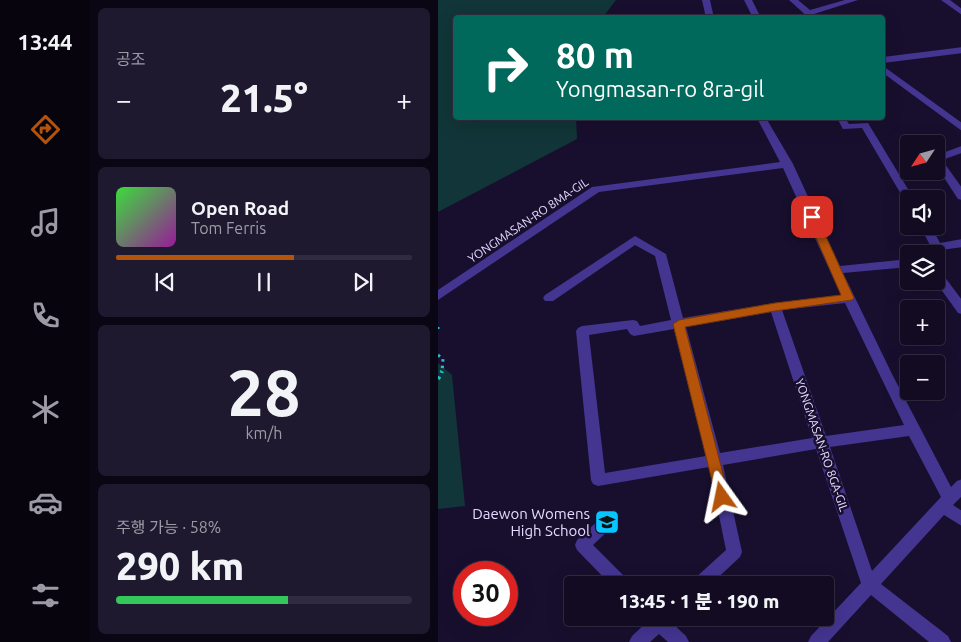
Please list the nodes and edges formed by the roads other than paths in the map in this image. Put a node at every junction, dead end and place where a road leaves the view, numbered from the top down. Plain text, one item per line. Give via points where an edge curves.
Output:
1 (706, 0) edge
2 (748, 0) edge
3 (794, 0) edge
4 (854, 0) edge
5 (945, 0) edge
6 (962, 13) edge
7 (709, 15) edge
8 (756, 15) edge
9 (811, 15) edge
10 (962, 50) edge
11 (885, 60) edge
12 (885, 70) edge
13 (763, 120) edge
14 (842, 120) edge
15 (962, 128) edge
16 (962, 148) edge
17 (946, 155) edge
18 (788, 164) junction
19 (946, 172) edge
20 (904, 190) edge
21 (962, 196) edge
22 (962, 243) edge
23 (945, 247) edge
24 (900, 264) edge
25 (836, 270) junction
26 (945, 286) edge
27 (438, 296) edge
28 (549, 298) dead end
29 (848, 298) junction
30 (775, 307) junction
31 (962, 310) edge
32 (679, 324) junction
33 (912, 430) junction
34 (822, 442) junction
35 (715, 460) junction
36 (962, 485) edge
37 (946, 502) junction
38 (962, 520) edge
39 (608, 522) dead end
40 (613, 576) edge
41 (709, 576) edge
42 (869, 584) junction
43 (653, 626) edge
44 (665, 626) edge
45 (638, 642) edge
46 (680, 642) edge
47 (817, 642) edge
48 (942, 642) edge

1 - 7 street
2 - 8 street
3 - 9 street
4 - 9 street
5 - 6 street
10 - 11 street
12 - 15 street
13 - 18 street
14 - 20 street via 846,128 865,126
16 - 17 street
18 - 25 street
18 - 27 street, YONGMASAN-RO 8MA-GIL via 596,189
19 - 21 street
22 - 23 street
24 - 25 street
25 - 29 street
26 - 31 street
28 - 32 street via 635,240 660,254
29 - 30 street
29 - 33 street
30 - 32 street
30 - 34 street, YONGMASAN-RO 8GA-GIL
32 - 35 street
32 - 35 street via 634,331 633,324 582,331 598,480
33 - 34 street
33 - 37 street
34 - 35 street
34 - 42 street, YONGMASAN-RO 8GA-GIL
35 - 41 street via 734,552
36 - 37 street
37 - 38 street
37 - 42 street
39 - 40 street via 583,546
42 - 47 street
42 - 48 street
43 - 45 street
44 - 46 street

